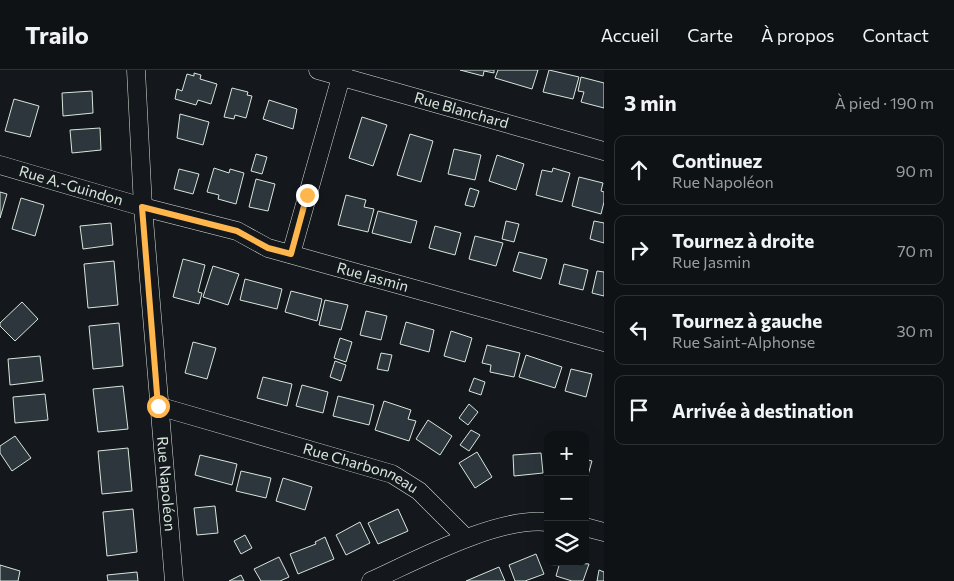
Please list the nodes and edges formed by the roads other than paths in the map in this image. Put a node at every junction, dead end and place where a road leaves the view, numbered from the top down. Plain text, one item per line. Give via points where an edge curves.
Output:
1 (126, 70) edge
2 (136, 70) edge
3 (318, 70) edge
4 (342, 74) edge
5 (135, 89) junction
6 (604, 151) edge
7 (0, 165) edge
8 (142, 207) junction
9 (291, 254) junction
10 (604, 342) edge
11 (158, 406) junction
12 (544, 522) edge
13 (589, 528) edge
14 (604, 532) edge
15 (466, 538) junction
16 (174, 581) edge
17 (371, 581) edge

1 - 5 street, Rue Napoléon
2 - 5 street, Rue Napoléon
3 - 4 street, Rue Blanchard
4 - 6 street, Rue Blanchard
4 - 9 street
5 - 8 street, Rue Napoléon
7 - 8 street, Rue A.-Guindon
8 - 9 street, Rue Jasmin via 237,231 268,248
8 - 11 street, Rue Napoléon
9 - 10 street, Rue Jasmin
11 - 15 street, Rue Charbonneau via 392,474 419,491
11 - 16 street, Rue Napoléon
12 - 15 street via 532,520
13 - 14 street
15 - 17 street

